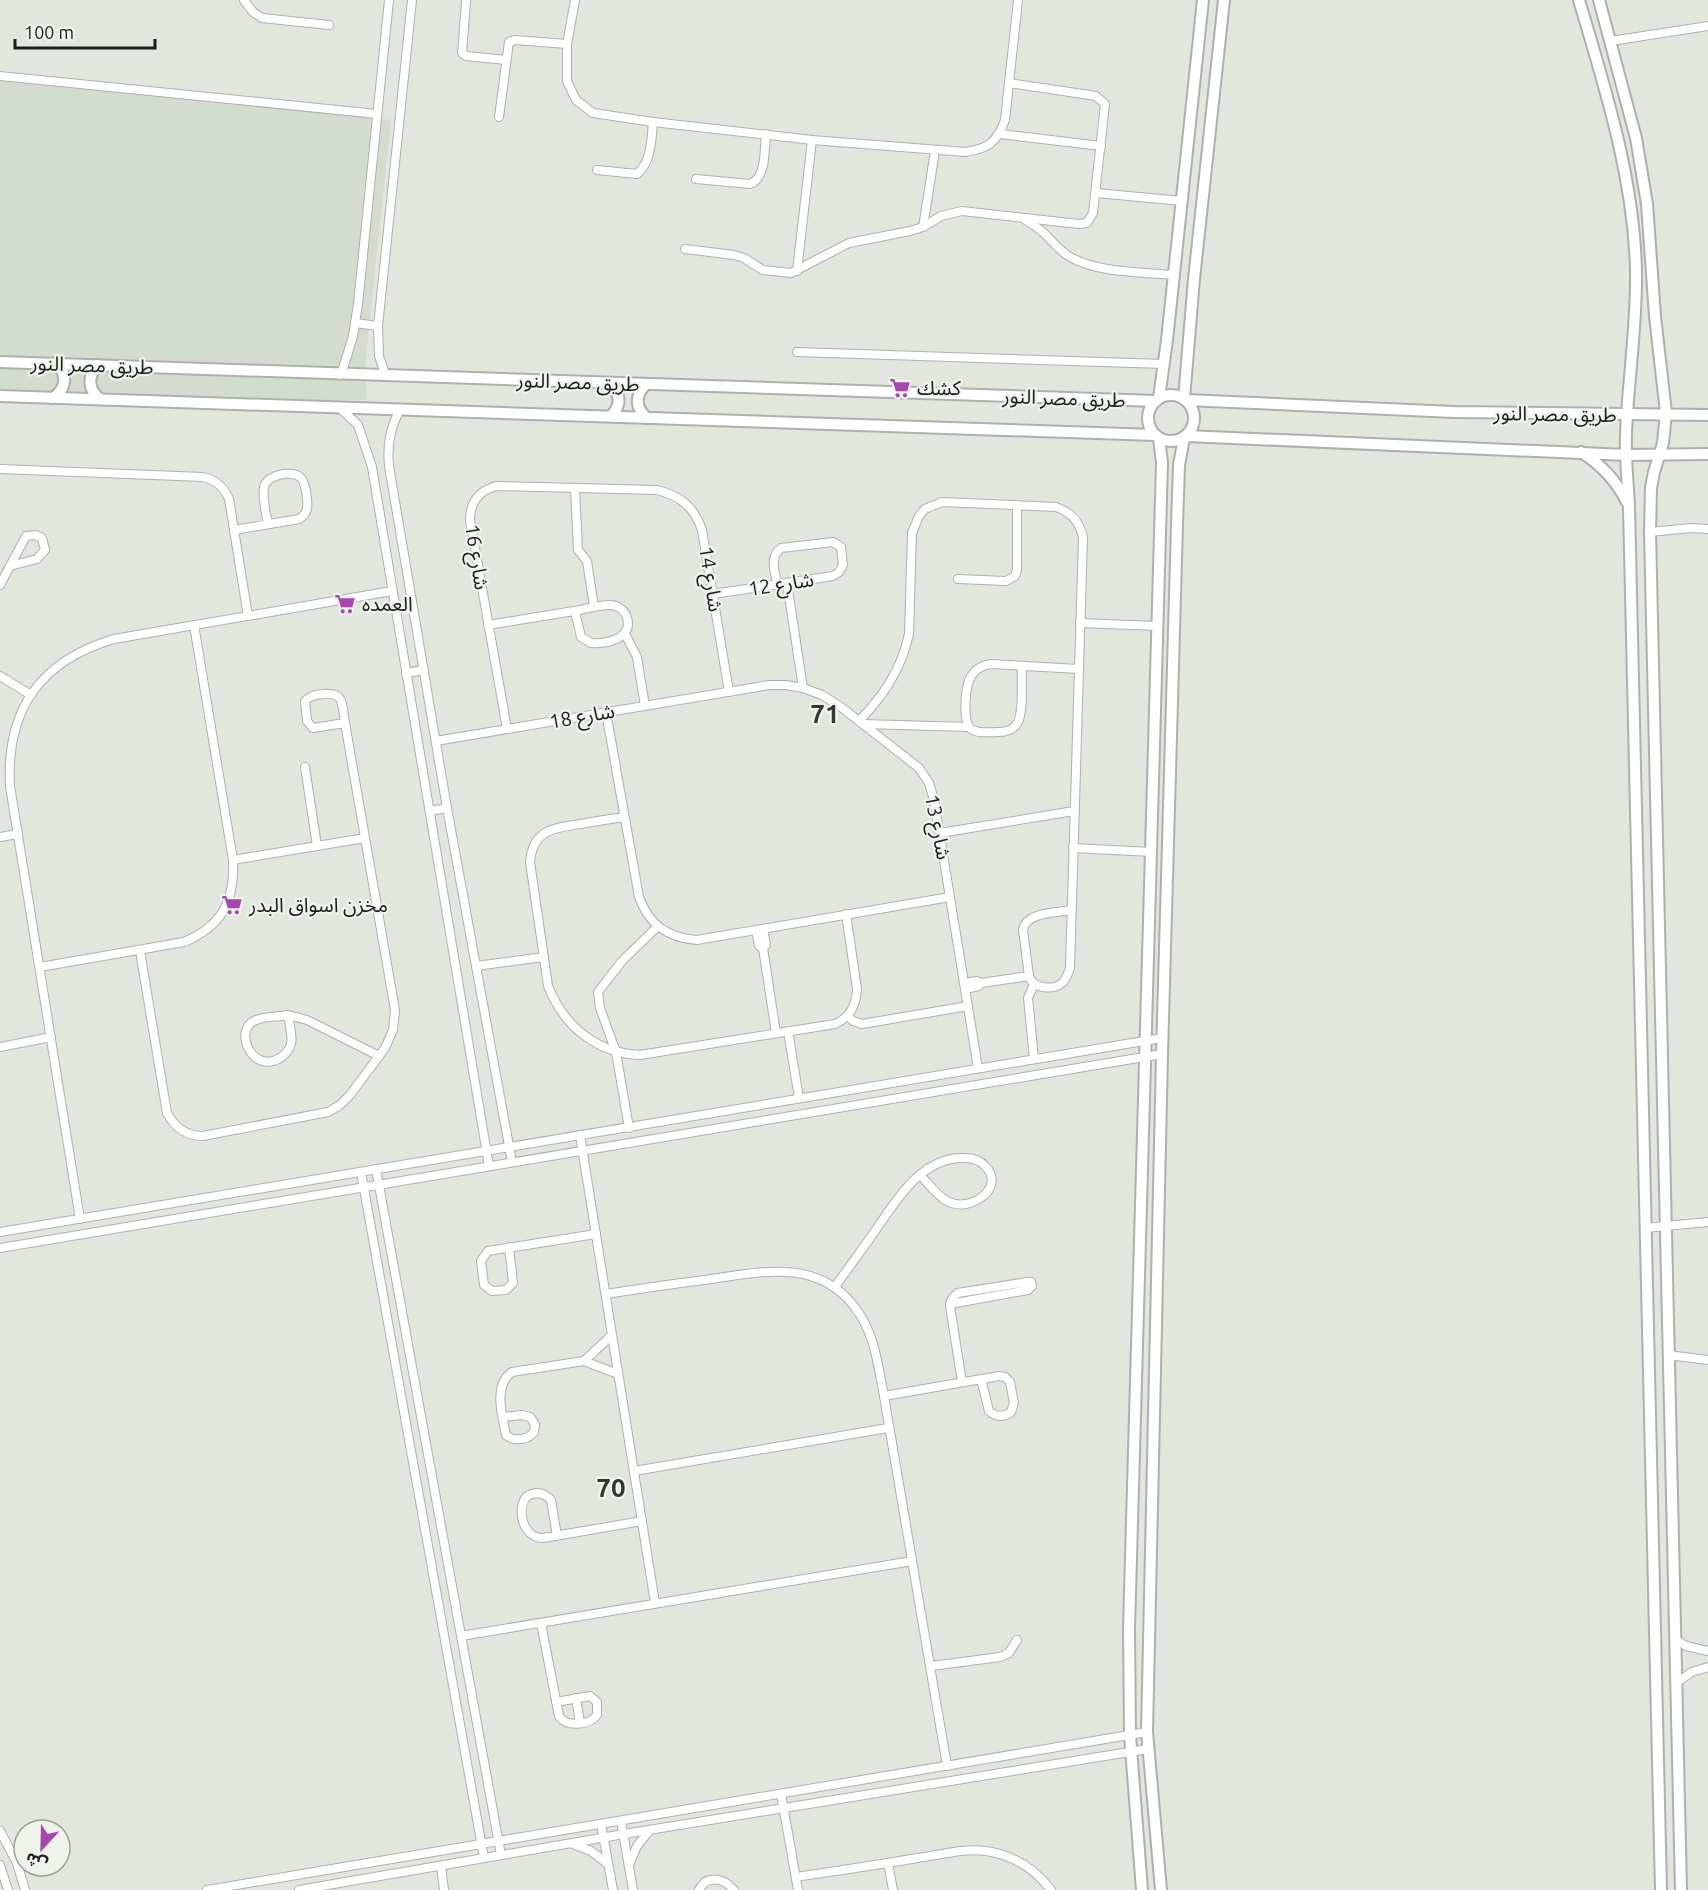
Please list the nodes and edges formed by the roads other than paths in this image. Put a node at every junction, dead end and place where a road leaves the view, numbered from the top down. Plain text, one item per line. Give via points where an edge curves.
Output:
1 (244, 0) edge
2 (389, 0) edge
3 (412, 0) edge
4 (575, 0) edge
5 (1018, 0) edge
6 (1203, 0) edge
7 (1224, 0) edge
8 (1579, 0) edge
9 (1599, 0) edge
10 (466, 2) dead end
11 (329, 25) dead end
12 (1708, 26) edge
13 (1611, 41) junction
14 (567, 44) junction
15 (506, 60) junction
16 (0, 76) edge
17 (1009, 83) junction
18 (377, 114) junction
19 (499, 117) dead end
20 (653, 122) junction
21 (766, 134) junction
22 (1000, 134) junction
23 (812, 140) junction
24 (1101, 146) junction
25 (935, 151) junction
26 (597, 170) dead end
27 (696, 178) dead end
28 (1096, 193) junction
29 (1182, 201) junction
30 (1021, 217) junction
31 (924, 226) junction
32 (685, 249) dead end
33 (798, 271) junction
34 (1174, 275) junction
35 (355, 323) junction
36 (378, 326) junction
37 (797, 352) dead end
38 (0, 362) edge
39 (56, 363) junction
40 (1164, 364) junction
41 (98, 365) junction
42 (341, 375) junction
43 (386, 376) junction
44 (1163, 377) junction
45 (1185, 378) junction
46 (608, 383) junction
47 (645, 385) junction
48 (0, 396) edge
49 (53, 398) junction
50 (100, 399) junction
51 (1157, 399) junction
52 (1185, 399) junction
53 (338, 407) junction
54 (400, 409) junction
55 (1666, 413) junction
56 (1628, 414) junction
57 (1708, 414) edge
58 (611, 416) junction
59 (647, 418) junction
60 (1157, 436) junction
61 (1185, 437) junction
62 (1581, 452) junction
63 (1708, 454) edge
64 (1627, 455) junction
65 (1659, 455) junction
66 (1161, 463) junction
67 (1179, 465) junction
68 (0, 469) edge
69 (575, 488) junction
70 (657, 490) joint
71 (1017, 505) junction
72 (1629, 507) junction
73 (268, 524) junction
74 (1708, 529) edge
75 (234, 530) junction
76 (1650, 532) junction
77 (10, 566) junction
78 (958, 579) dead end
79 (787, 583) junction
80 (777, 584) junction
81 (0, 585) edge
82 (392, 591) junction
83 (713, 594) junction
84 (594, 608) junction
85 (574, 610) junction
86 (248, 616) junction
87 (1080, 623) junction
88 (194, 625) junction
89 (488, 625) junction
90 (1157, 626) junction
91 (625, 634) junction
92 (1022, 666) junction
93 (1079, 669) junction
94 (424, 670) junction
95 (406, 673) junction
96 (0, 676) edge
97 (803, 688) junction
98 (729, 692) junction
99 (31, 695) junction
100 (645, 706) junction
101 (606, 712) junction
102 (861, 722) junction
103 (345, 723) junction
104 (969, 727) junction
105 (507, 729) junction
106 (436, 741) junction
107 (305, 767) dead end
108 (447, 808) junction
109 (430, 811) junction
110 (1074, 811) junction
111 (624, 817) junction
112 (940, 833) junction
113 (18, 834) junction
114 (0, 837) edge
115 (365, 838) junction
116 (317, 846) junction
117 (1073, 848) junction
118 (1151, 852) junction
119 (233, 860) junction
120 (950, 897) junction
121 (1071, 910) junction
122 (846, 914) junction
123 (657, 927) junction
124 (760, 929) junction
125 (140, 951) junction
126 (544, 957) junction
127 (476, 966) junction
128 (40, 967) junction
129 (1029, 976) junction
130 (1034, 984) junction
131 (965, 986) junction
132 (968, 1006) junction
133 (288, 1015) junction
134 (848, 1016) junction
135 (788, 1031) junction
136 (776, 1033) junction
137 (51, 1037) junction
138 (1162, 1038) junction
139 (1146, 1041) junction
140 (0, 1047) edge
141 (616, 1052) junction
142 (1162, 1054) junction
143 (379, 1056) junction
144 (1145, 1057) junction
145 (1034, 1059) junction
146 (978, 1068) junction
147 (799, 1098) junction
148 (629, 1128) junction
149 (580, 1135) junction
150 (509, 1147) junction
151 (486, 1150) junction
152 (583, 1151) junction
153 (512, 1162) junction
154 (489, 1166) junction
155 (376, 1169) junction
156 (361, 1172) junction
157 (920, 1175) junction
158 (379, 1184) junction
159 (364, 1187) junction
160 (1664, 1195) junction
161 (1645, 1196) junction
162 (80, 1219) junction
163 (1708, 1222) edge
164 (1665, 1226) junction
165 (1645, 1228) junction
166 (0, 1232) edge
167 (596, 1234) junction
168 (508, 1247) junction
169 (0, 1248) edge
170 (835, 1287) junction
171 (606, 1294) junction
172 (950, 1304) junction
173 (612, 1335) junction
174 (1668, 1355) junction
175 (1708, 1360) edge
176 (584, 1361) junction
177 (618, 1374) junction
178 (981, 1379) junction
179 (962, 1382) junction
180 (884, 1396) junction
181 (503, 1417) junction
182 (888, 1428) junction
183 (634, 1471) junction
184 (642, 1521) junction
185 (557, 1536) junction
186 (912, 1561) junction
187 (449, 1569) junction
188 (433, 1571) junction
189 (655, 1603) junction
190 (541, 1623) junction
191 (461, 1636) junction
192 (1675, 1639) junction
193 (1017, 1640) dead end
194 (1708, 1652) edge
195 (931, 1666) junction
196 (1708, 1667) edge
197 (1676, 1683) junction
198 (576, 1698) junction
199 (556, 1702) junction
200 (476, 1713) junction
201 (459, 1716) junction
202 (580, 1723) junction
203 (1147, 1732) junction
204 (1130, 1735) junction
205 (1148, 1749) junction
206 (1131, 1751) junction
207 (947, 1766) junction
208 (781, 1794) junction
209 (783, 1808) junction
210 (621, 1821) junction
211 (602, 1824) junction
212 (650, 1830) junction
213 (0, 1831) edge
214 (624, 1834) junction
215 (604, 1837) junction
216 (499, 1841) junction
217 (569, 1843) junction
218 (482, 1844) junction
219 (501, 1854) junction
220 (484, 1858) junction
221 (888, 1863) junction
222 (608, 1864) junction
223 (0, 1865) edge
224 (441, 1866) junction
225 (629, 1866) junction
226 (796, 1877) junction
227 (8, 1890) edge
228 (26, 1890) edge
229 (207, 1890) edge
230 (299, 1890) edge
231 (444, 1890) edge
232 (613, 1890) edge
233 (633, 1890) edge
234 (699, 1890) edge
235 (734, 1890) edge
236 (798, 1890) edge
237 (893, 1890) edge
238 (1051, 1890) edge
239 (1142, 1890) edge
240 (1161, 1890) edge
241 (1661, 1890) edge
242 (1681, 1890) edge

1 - 11 street via 262,18
2 - 18 street
3 - 36 street
4 - 14 street
5 - 17 street
6 - 29 street
7 - 45 street
8 - 56 street via 1623,162 1634,237 1636,315
9 - 13 street
10 - 15 street via 462,52 466,56
12 - 13 street
13 - 55 street via 1636,138 1647,204
14 - 15 street via 513,40 508,43
14 - 20 street via 567,81 584,108 603,116
15 - 19 street
16 - 18 street
17 - 22 street
17 - 24 street via 1100,98 1106,108
18 - 35 street
20 - 21 street
20 - 26 street via 648,158 637,174
21 - 23 street
21 - 27 street via 762,174 755,182
22 - 24 street
22 - 25 street via 990,145 978,150
23 - 25 street
23 - 33 street
24 - 28 street
25 - 31 street
28 - 29 street
28 - 30 street via 1094,213 1087,223
29 - 34 street
30 - 31 street via 962,211 941,216
30 - 34 street via 1064,253 1084,263
31 - 33 street via 849,243
32 - 33 street via 734,255 762,270
34 - 40 street
35 - 36 street
35 - 42 street
36 - 43 street via 379,356
37 - 40 street
38 - 39 street, طريق مصر النور
39 - 41 street, طريق مصر النور
39 - 49 street via 65,381
40 - 44 street
41 - 42 street, طريق مصر النور
41 - 50 street via 90,383
42 - 43 street, طريق مصر النور
43 - 46 street, طريق مصر النور
44 - 45 street
44 - 51 street
45 - 52 street
46 - 47 street, طريق مصر النور
46 - 58 street via 615,388 619,403
47 - 51 street, طريق مصر النور
47 - 59 street via 637,398
48 - 49 street, طريق مصر النور
49 - 50 street, طريق مصر النور
50 - 53 street, طريق مصر النور
51 - 52 street via 1172,395
51 - 60 street via 1148,418
52 - 56 street, طريق مصر النور via 1454,412
52 - 61 street via 1195,415 1193,427
53 - 54 street, طريق مصر النور
53 - 82 street via 358,425 368,450
54 - 58 street, طريق مصر النور
54 - 94 street via 389,435 388,455
55 - 56 street, طريق مصر النور
55 - 57 street, طريق مصر النور
55 - 65 street
56 - 64 street
58 - 59 street, طريق مصر النور
59 - 60 street, طريق مصر النور
60 - 61 street via 1173,441
60 - 66 street
61 - 62 street, طريق مصر النور
61 - 67 street
62 - 64 street, طريق مصر النور
62 - 72 street via 1611,476
63 - 65 street, طريق مصر النور
64 - 65 street, طريق مصر النور
64 - 72 street
65 - 76 street via 1651,488
66 - 67 street
66 - 90 street
67 - 138 street
68 - 75 street via 203,477 227,493
69 - 70 street, شارع 16
69 - 84 street via 578,550 587,561
69 - 89 street, شارع 16 via 496,486 476,498 470,520
70 - 83 street, شارع 14 via 681,499 698,518
71 - 78 street via 1015,576 1006,581
71 - 87 street via 1056,507 1077,521 1083,537
71 - 102 street via 942,502 919,516 912,533 906,649 886,690
72 - 161 street
73 - 73 street via 305,515 307,505 300,477 274,476 267,480 263,488
73 - 75 street
74 - 76 street
75 - 86 street
76 - 160 street
77 - 77 street via 26,536 42,538 45,550 41,557
77 - 81 street
79 - 80 street, شارع 12
79 - 80 street, شارع 12 via 840,572 842,550 836,543 781,548 773,559
79 - 97 street
80 - 83 street, شارع 12
82 - 86 street
82 - 95 street
83 - 98 street, شارع 14
84 - 85 street
84 - 91 street via 611,605 621,609 627,618
85 - 89 street
85 - 91 street via 579,633 587,642 616,640
86 - 88 street
87 - 90 street
87 - 93 street
88 - 99 street via 93,645 58,665
88 - 119 street
89 - 105 street, شارع 16
90 - 118 street
91 - 100 street via 637,657
92 - 93 street
92 - 104 street via 992,664 973,674 967,687 965,718
92 - 104 street via 1020,715 1015,726 1004,732 978,732
93 - 110 street
94 - 95 street
94 - 106 street
95 - 109 street
96 - 99 street
97 - 98 street, شارع 13 via 778,685
97 - 102 street, شارع 13 via 822,695
98 - 100 street, شارع 18
99 - 113 street via 19,716 9,762
100 - 101 street, شارع 18
101 - 105 street, شارع 18
101 - 111 street
102 - 104 street
102 - 112 street, شارع 13 via 924,775 932,791
103 - 103 street via 341,700 335,693 312,695 305,701 307,722 313,728
103 - 115 street
105 - 106 street, شارع 18
106 - 108 street
107 - 116 street
108 - 109 street
108 - 127 street
109 - 151 street
110 - 112 street
110 - 117 street
111 - 123 street via 639,897
111 - 126 street via 552,828 533,846 530,862
112 - 120 street, شارع 13
113 - 114 street
113 - 128 street
115 - 116 street
115 - 143 street via 395,1010 393,1030
116 - 119 street
117 - 118 street
117 - 121 street
118 - 139 street
119 - 125 street via 231,895 213,925 183,942
120 - 122 street
120 - 131 street, شارع 13
121 - 129 street via 1032,917 1024,924
121 - 130 street via 1070,968 1066,979 1058,985
122 - 124 street
122 - 134 street via 857,989
123 - 124 street via 670,935 697,940
123 - 141 street via 622,961 598,992
124 - 136 street via 759,946 763,948
125 - 128 street
125 - 143 street via 167,1113 183,1131 204,1136 328,1112 350,1095
126 - 127 street
126 - 141 street via 548,986 561,1012 582,1035
127 - 150 street
128 - 137 street
129 - 130 street
129 - 131 street
130 - 145 street via 1028,998
131 - 132 street, شارع 13
132 - 134 street via 868,1023
132 - 146 street, شارع 13
133 - 133 street via 291,1043 285,1055 267,1062 254,1057 247,1046 249,1025 256,1020
133 - 143 street via 307,1020
134 - 135 street via 835,1024
135 - 136 street
135 - 147 street
136 - 141 street via 640,1055
137 - 140 street
137 - 162 street
138 - 139 street
138 - 142 street
139 - 144 street
139 - 145 street
141 - 148 street
142 - 144 street
142 - 203 street
144 - 152 street
144 - 204 street via 1129,1628
145 - 146 street
146 - 147 street
147 - 148 street
148 - 149 street
149 - 150 street
149 - 152 street
150 - 151 street
150 - 153 street
151 - 154 street
151 - 155 street
152 - 153 street
152 - 167 street
153 - 154 street
154 - 158 street
155 - 156 street
155 - 158 street
156 - 159 street
156 - 162 street
157 - 157 street via 944,1162 969,1158 989,1170 990,1186 975,1202 953,1203 940,1196
157 - 170 street via 903,1191
158 - 159 street
158 - 187 street
159 - 169 street
159 - 188 street
160 - 161 street
160 - 164 street
161 - 165 street
162 - 166 street
163 - 164 street
164 - 165 street
164 - 174 street
165 - 241 street
167 - 168 street
167 - 171 street
168 - 168 street via 491,1250 482,1257 484,1285 492,1291 506,1290 513,1283
170 - 171 street via 808,1275 778,1271
170 - 180 street via 865,1323
171 - 173 street
172 - 172 street via 1028,1290 1032,1286 1027,1281 958,1293
172 - 179 street
173 - 176 street
173 - 177 street
174 - 175 street
174 - 192 street
176 - 177 street
176 - 181 street via 517,1370 508,1375 500,1389
177 - 183 street
178 - 178 street via 1008,1379 1014,1403 1011,1412 1002,1416 989,1411
178 - 179 street
179 - 180 street
180 - 182 street
181 - 181 street via 506,1435 511,1439 528,1438 534,1432 535,1424 530,1417
182 - 183 street
182 - 186 street
183 - 184 street
184 - 185 street
184 - 189 street
185 - 185 street via 539,1538 527,1533 521,1508 526,1497 541,1493 550,1500
186 - 189 street
186 - 195 street
187 - 188 street
187 - 191 street
188 - 201 street
189 - 190 street
190 - 191 street
190 - 199 street
191 - 200 street
192 - 194 street
192 - 197 street
193 - 195 street via 1010,1653 1000,1657
195 - 207 street
196 - 197 street
197 - 242 street
198 - 199 street
198 - 202 street
198 - 202 street via 593,1697 597,1702 594,1720
199 - 202 street via 563,1722
200 - 201 street
200 - 216 street
201 - 218 street
203 - 204 street
203 - 205 street
204 - 206 street
204 - 207 street
205 - 206 street
205 - 240 street
206 - 209 street
206 - 239 street
207 - 208 street
208 - 209 street
208 - 210 street
209 - 212 street
209 - 226 street
210 - 211 street
210 - 214 street
211 - 215 street
211 - 216 street
212 - 214 street
212 - 225 street via 637,1846
213 - 228 street
214 - 215 street
214 - 225 street
215 - 217 street
215 - 222 street
216 - 218 street
216 - 219 street
217 - 219 street
217 - 222 street via 591,1851
218 - 220 street
218 - 229 street
219 - 220 street
220 - 224 street
221 - 226 street
221 - 237 street
221 - 238 street via 985,1851 1018,1861
222 - 232 street
223 - 227 street
224 - 230 street
224 - 231 street
225 - 233 street
226 - 236 street
234 - 235 street via 711,1879

